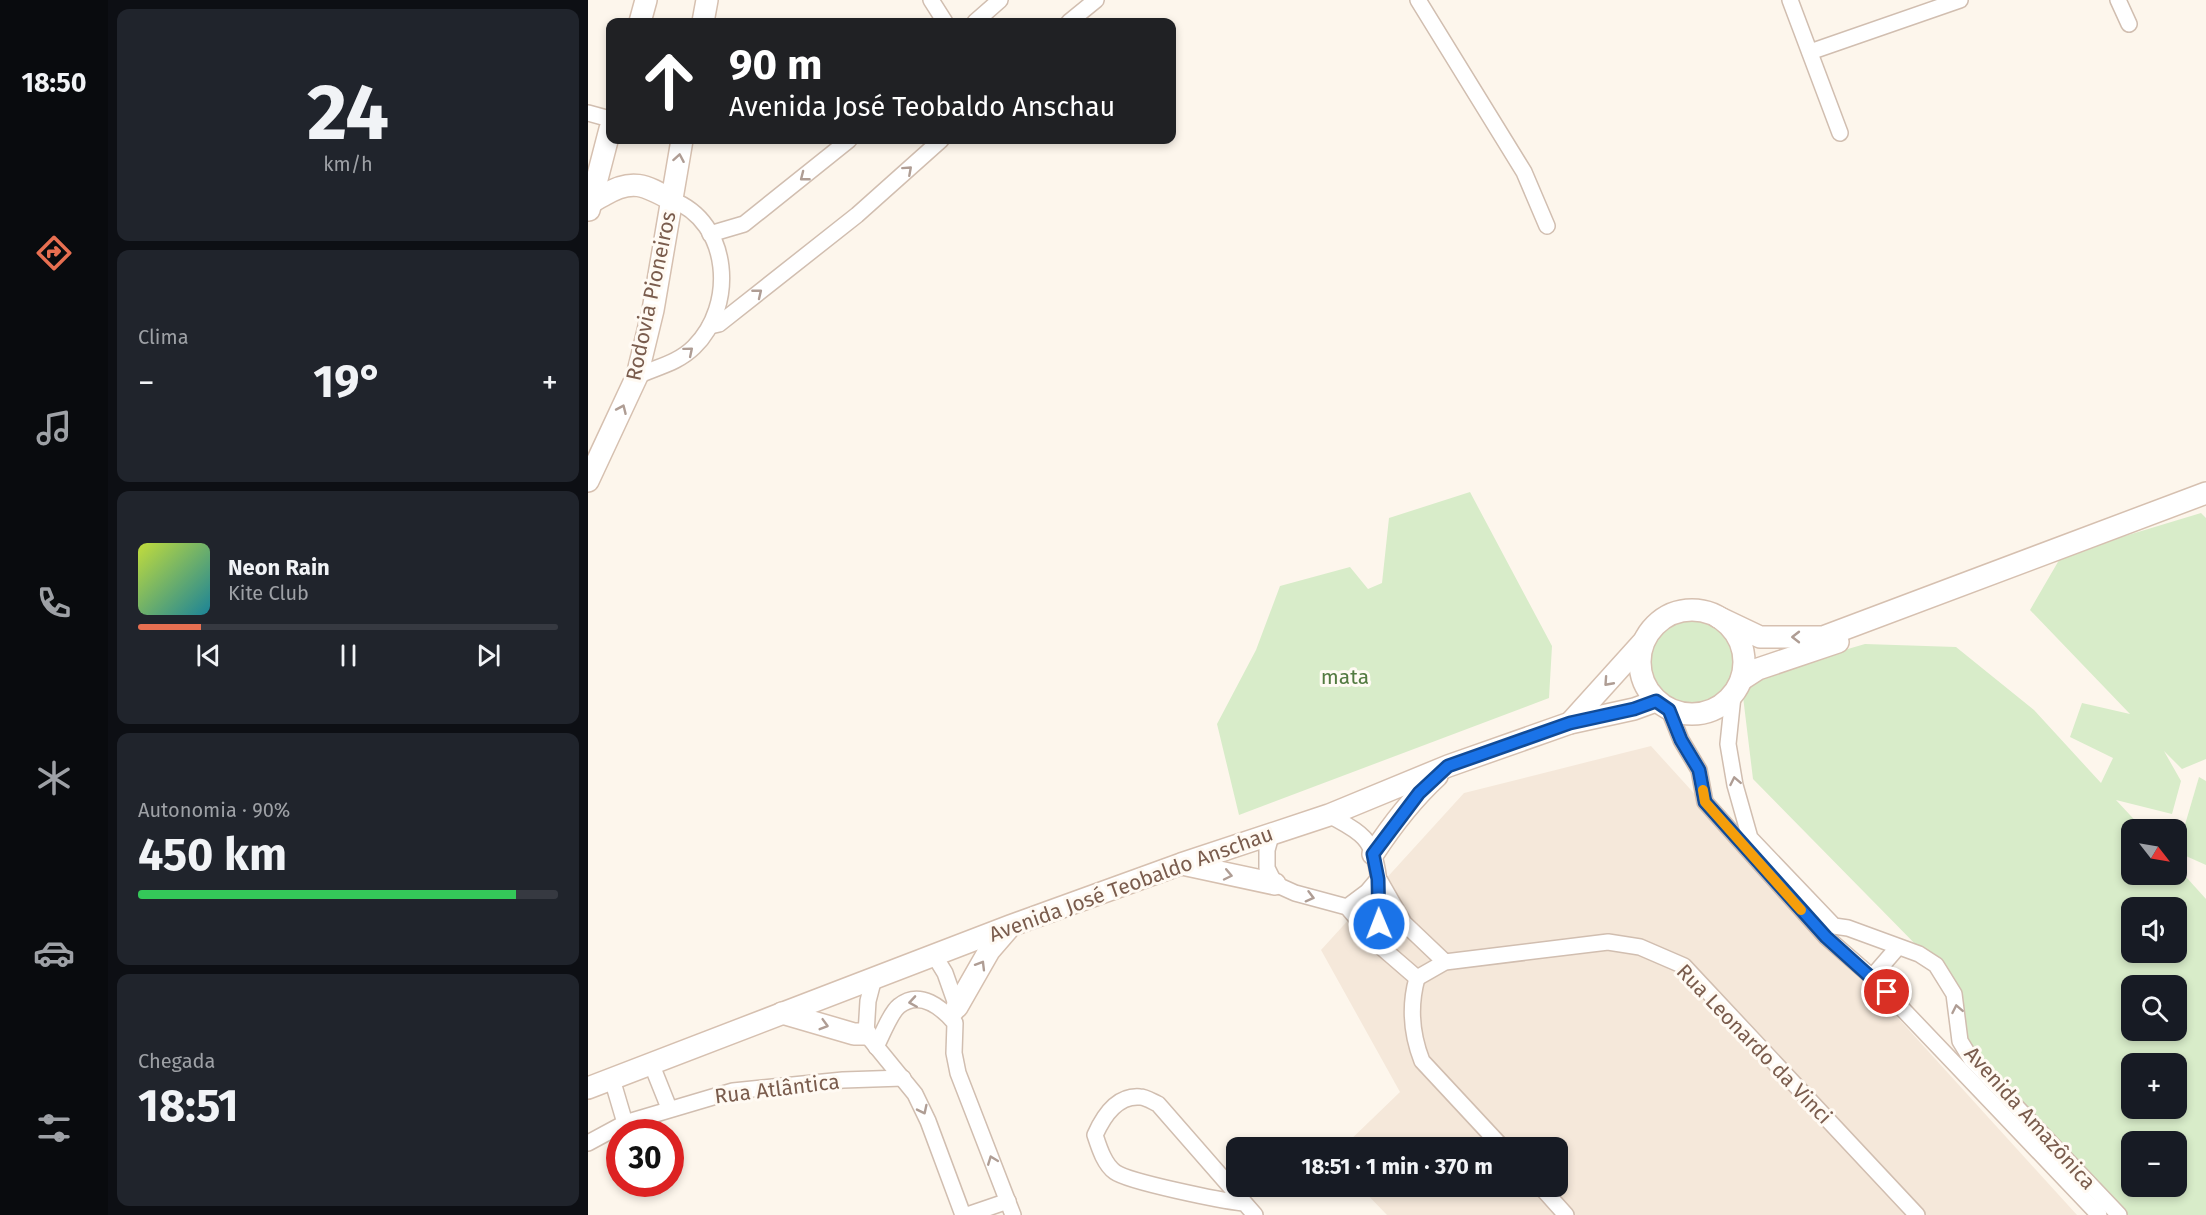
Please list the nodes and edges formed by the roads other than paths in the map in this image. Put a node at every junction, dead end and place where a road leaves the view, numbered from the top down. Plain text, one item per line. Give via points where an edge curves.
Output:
1 (646, 0) edge
2 (707, 0) edge
3 (931, 0) edge
4 (1000, 0) edge
5 (1096, 0) edge
6 (1418, 0) edge
7 (1790, 0) edge
8 (1958, 0) edge
9 (2118, 0) edge
10 (641, 18) edge
11 (704, 18) edge
12 (942, 18) edge
13 (980, 18) edge
14 (1074, 18) edge
15 (2129, 24) dead end
16 (1810, 52) junction
17 (588, 113) edge
18 (606, 119) edge
19 (1840, 133) dead end
20 (606, 144) edge
21 (681, 144) edge
22 (844, 144) edge
23 (936, 144) edge
24 (672, 200) junction
25 (589, 208) edge
26 (1547, 226) dead end
27 (710, 234) junction
28 (710, 326) junction
29 (637, 376) junction
30 (610, 437) junction
31 (588, 438) edge
32 (588, 481) edge
33 (2206, 493) edge
34 (2206, 501) edge
35 (1718, 617) junction
36 (1645, 640) junction
37 (1737, 688) junction
38 (1663, 705) junction
39 (1570, 723) junction
40 (1448, 766) junction
41 (1329, 815) junction
42 (1272, 832) junction
43 (1373, 854) junction
44 (1181, 864) junction
45 (1378, 879) junction
46 (1275, 884) junction
47 (1347, 906) junction
48 (1010, 926) junction
49 (1830, 932) junction
50 (1380, 946) junction
51 (1898, 947) junction
52 (934, 955) junction
53 (1445, 962) junction
54 (1872, 977) junction
55 (874, 978) junction
56 (1418, 978) junction
57 (782, 1013) junction
58 (956, 1015) junction
59 (871, 1040) junction
60 (651, 1064) junction
61 (1966, 1064) junction
62 (903, 1078) junction
63 (612, 1079) junction
64 (588, 1088) edge
65 (669, 1108) junction
66 (624, 1119) edge
67 (637, 1119) edge
68 (606, 1133) edge
69 (1493, 1137) edge
70 (588, 1143) edge
71 (1549, 1197) edge
72 (1243, 1203) junction
73 (1010, 1208) edge
74 (965, 1215) edge
75 (1255, 1215) edge
76 (1566, 1215) edge
77 (1917, 1215) edge
78 (2099, 1215) edge
79 (2119, 1215) edge

1 - 10 street
2 - 11 street
3 - 12 street
4 - 13 street
5 - 14 street
6 - 26 street via 1524,172
7 - 16 street
8 - 16 street
9 - 15 street
16 - 19 street
17 - 18 street
20 - 25 street
24 -> 21 street, Rodovia Pioneiros
22 -> 27 street via 744,224
28 -> 23 street via 719,324 839,229
24 - 25 street via 649,188 627,183
24 - 27 street via 693,212
24 - 29 street, Rodovia Pioneiros
27 - 28 street via 722,273 720,300
29 -> 28 street via 684,356
30 -> 29 street, Rodovia Pioneiros
30 - 31 street
30 - 32 street, Rodovia Pioneiros
33 -> 35 street via 1823,637 1760,637
34 - 37 street via 1796,658 1758,669
35 - 36 street via 1701,610 1683,611 1661,621
35 - 37 street via 1732,628 1741,644 1745,662
36 - 38 street via 1640,672 1646,687
36 -> 39 street, Avenida José Teobaldo Anschau
37 - 38 street via 1719,708 1701,714 1685,715
49 -> 37 street, Avenida Amazônica via 1750,838 1728,744
38 - 39 street
38 - 49 street, Avenida Amazônica via 1699,770 1705,802
39 - 40 street, Avenida José Teobaldo Anschau
40 - 41 street, Avenida José Teobaldo Anschau
40 - 43 street via 1419,793
41 - 42 street, Avenida José Teobaldo Anschau
41 - 43 street via 1365,839
42 - 44 street, Avenida José Teobaldo Anschau
42 - 46 street via 1267,868
43 - 45 street
44 -> 46 street
44 - 48 street, Avenida José Teobaldo Anschau
45 - 47 street
45 - 50 street
45 - 53 street via 1404,923
46 -> 47 street
47 - 50 street
48 - 52 street, Avenida José Teobaldo Anschau
58 -> 48 street via 989,951
49 - 51 street, Avenida Amazônica via 1848,928
49 - 54 street, Avenida Amazônica
50 - 56 street
51 - 54 street
61 -> 51 street, Avenida Amazônica via 1954,994 1936,965
52 - 55 street, Avenida José Teobaldo Anschau
52 - 58 street via 945,973
53 - 56 street, Rua Leonardo da Vinci
53 - 77 street, Rua Leonardo da Vinci via 1608,942 1640,947 1684,966
54 - 61 street, Avenida Amazônica
55 - 57 street, Avenida José Teobaldo Anschau
55 - 59 street via 868,1000
56 - 69 street via 1412,998 1412,1022 1422,1061
57 -> 59 street
57 - 60 street, Avenida José Teobaldo Anschau
58 -> 59 street via 929,1001 911,1000 898,1006
73 -> 58 street via 958,1073 954,1053
59 - 62 street
60 - 63 street, Avenida José Teobaldo Anschau
60 - 65 street
61 - 78 street, Avenida Amazônica
61 - 79 street, Avenida Amazônica
62 - 65 street, Rua Atlântica via 733,1091
62 -> 74 street via 928,1121
63 - 64 street, Avenida José Teobaldo Anschau
63 - 66 street
65 - 67 street, Rua Atlântica
68 - 70 street, Rua Atlântica
71 - 76 street
72 - 72 street via 1158,1104 1141,1097 1120,1101 1102,1120 1095,1136 1101,1153 1115,1172 1217,1200
72 - 75 street
73 - 74 street

